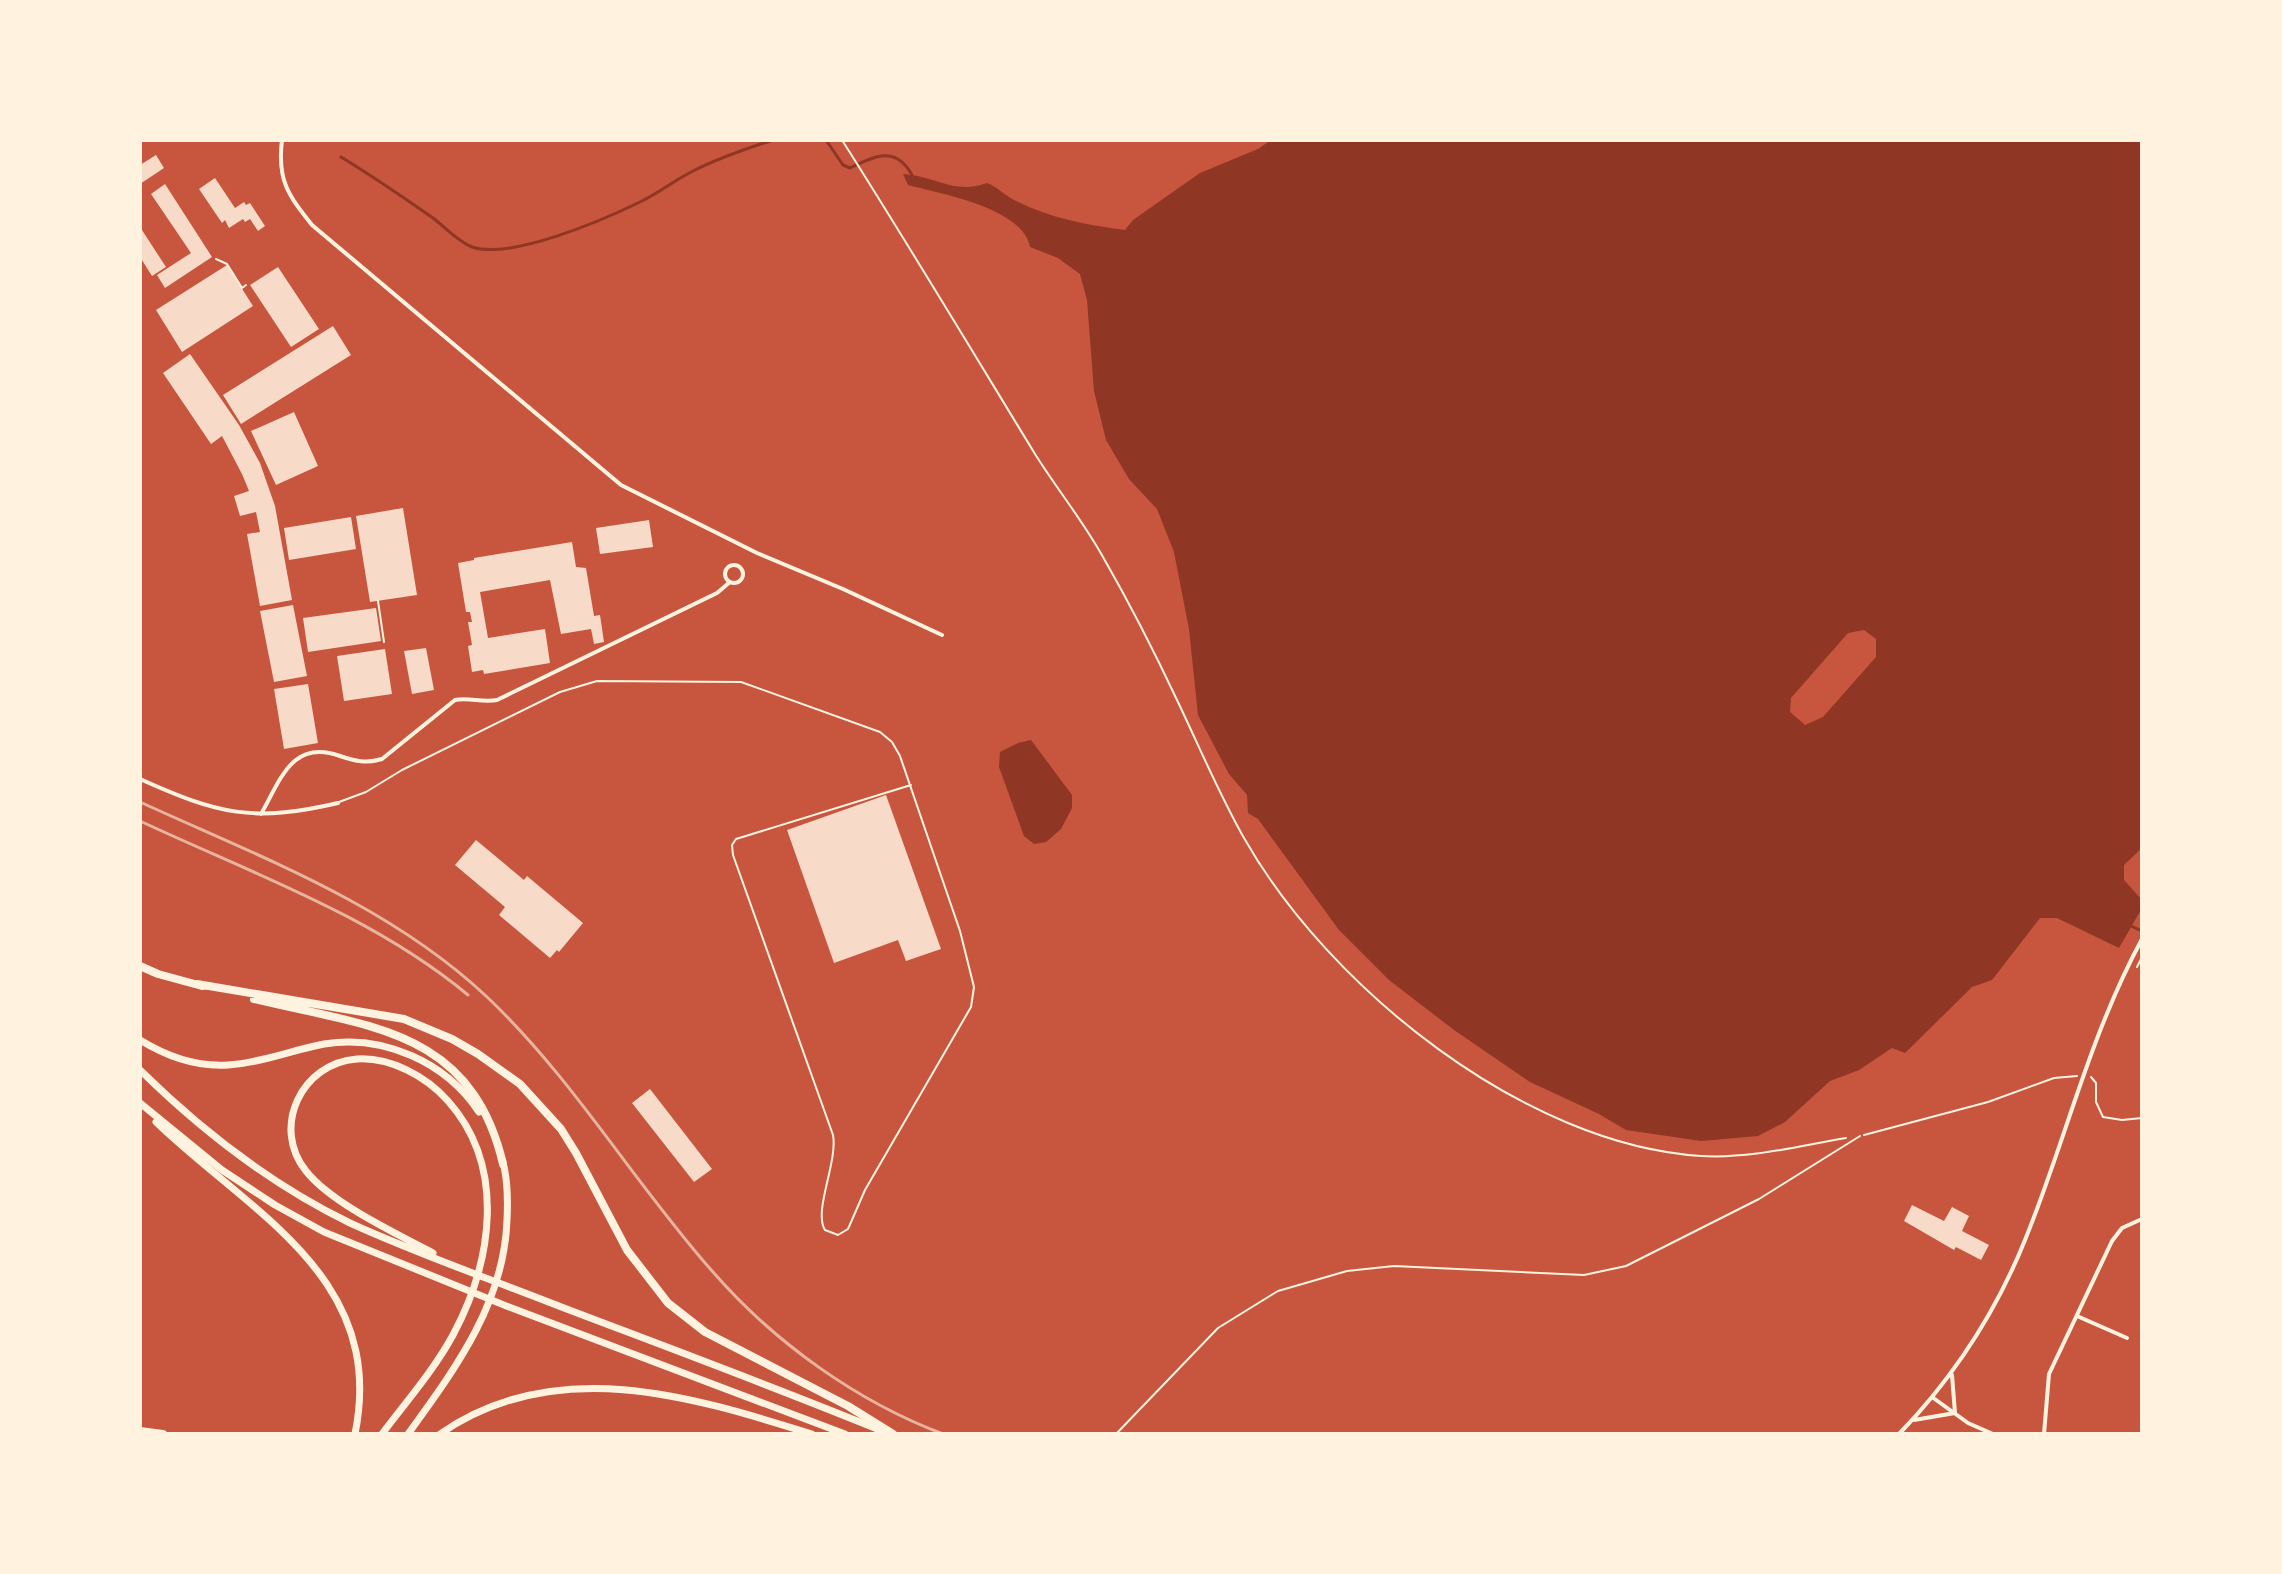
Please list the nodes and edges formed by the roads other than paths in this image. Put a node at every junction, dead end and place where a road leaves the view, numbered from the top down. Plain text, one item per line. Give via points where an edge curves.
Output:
1 (282, 140) edge
2 (730, 582) junction
3 (942, 635) dead end
4 (140, 779) edge
5 (911, 785) junction
6 (338, 803) joint
7 (261, 814) junction
8 (2142, 939) edge
9 (140, 966) edge
10 (197, 984) junction
11 (140, 1040) edge
12 (140, 1070) edge
13 (140, 1104) edge
14 (1860, 1136) road end
15 (503, 1164) junction
16 (2142, 1219) edge
17 (471, 1273) junction
18 (2077, 1316) junction
19 (2127, 1338) dead end
20 (1951, 1372) junction
21 (1932, 1397) junction
22 (1955, 1413) junction
23 (1912, 1421) junction
24 (140, 1431) edge
25 (163, 1434) edge
26 (355, 1434) edge
27 (382, 1434) edge
28 (408, 1434) edge
29 (440, 1434) edge
30 (812, 1434) edge
31 (845, 1434) edge
32 (891, 1434) edge
33 (1116, 1434) edge
34 (1899, 1434) edge
35 (1993, 1434) edge
36 (2044, 1434) edge

1 - 3 street via 281,173 288,195 312,225 621,485 757,553
2 - 2 street via 742,578 739,565 726,569
2 - 7 street via 497,700 455,700 382,759 359,762 328,751 306,752 289,766
4 - 7 street via 193,803
5 - 5 lane via 960,931 975,995 848,1229 835,1235 825,1230 821,1218 835,1154 833,1135 732,845 736,839
5 - 6 lane via 892,742 866,725 741,682 610,679 560,692
6 - 7 street
8 - 20 street via 2105,1013 2025,1239 1984,1322
9 - 10 highway
10 - 15 highway via 382,1029 419,1044 474,1091
10 - 32 highway via 404,1019 478,1054 520,1084 561,1129 627,1250 668,1303 716,1339 848,1406
11 - 15 main road via 185,1060 225,1065 346,1042 398,1050 430,1065 464,1092 486,1122
12 - 17 main road via 207,1129 286,1187 349,1222
13 - 26 main road via 297,1247 330,1288 357,1359
13 - 31 main road via 222,1170 324,1232
14 - 33 lane via 1759,1199 1626,1266 1584,1275 1394,1266 1347,1271 1278,1291 1218,1328
15 - 28 main road via 508,1204 494,1290 456,1367
16 - 18 street via 2117,1233
17 - 27 main road via 390,1230 314,1180 298,1161 290,1136 292,1111 303,1089 321,1072 344,1061 385,1062 443,1095 479,1153 487,1191 486,1243 460,1321
17 - 32 main road
18 - 19 street
18 - 36 street via 2049,1374
20 - 21 street
20 - 22 street
21 - 22 street
21 - 23 street
22 - 23 street
22 - 35 street
23 - 34 street
24 - 25 highway
29 - 30 main road via 517,1398 598,1387 655,1393

